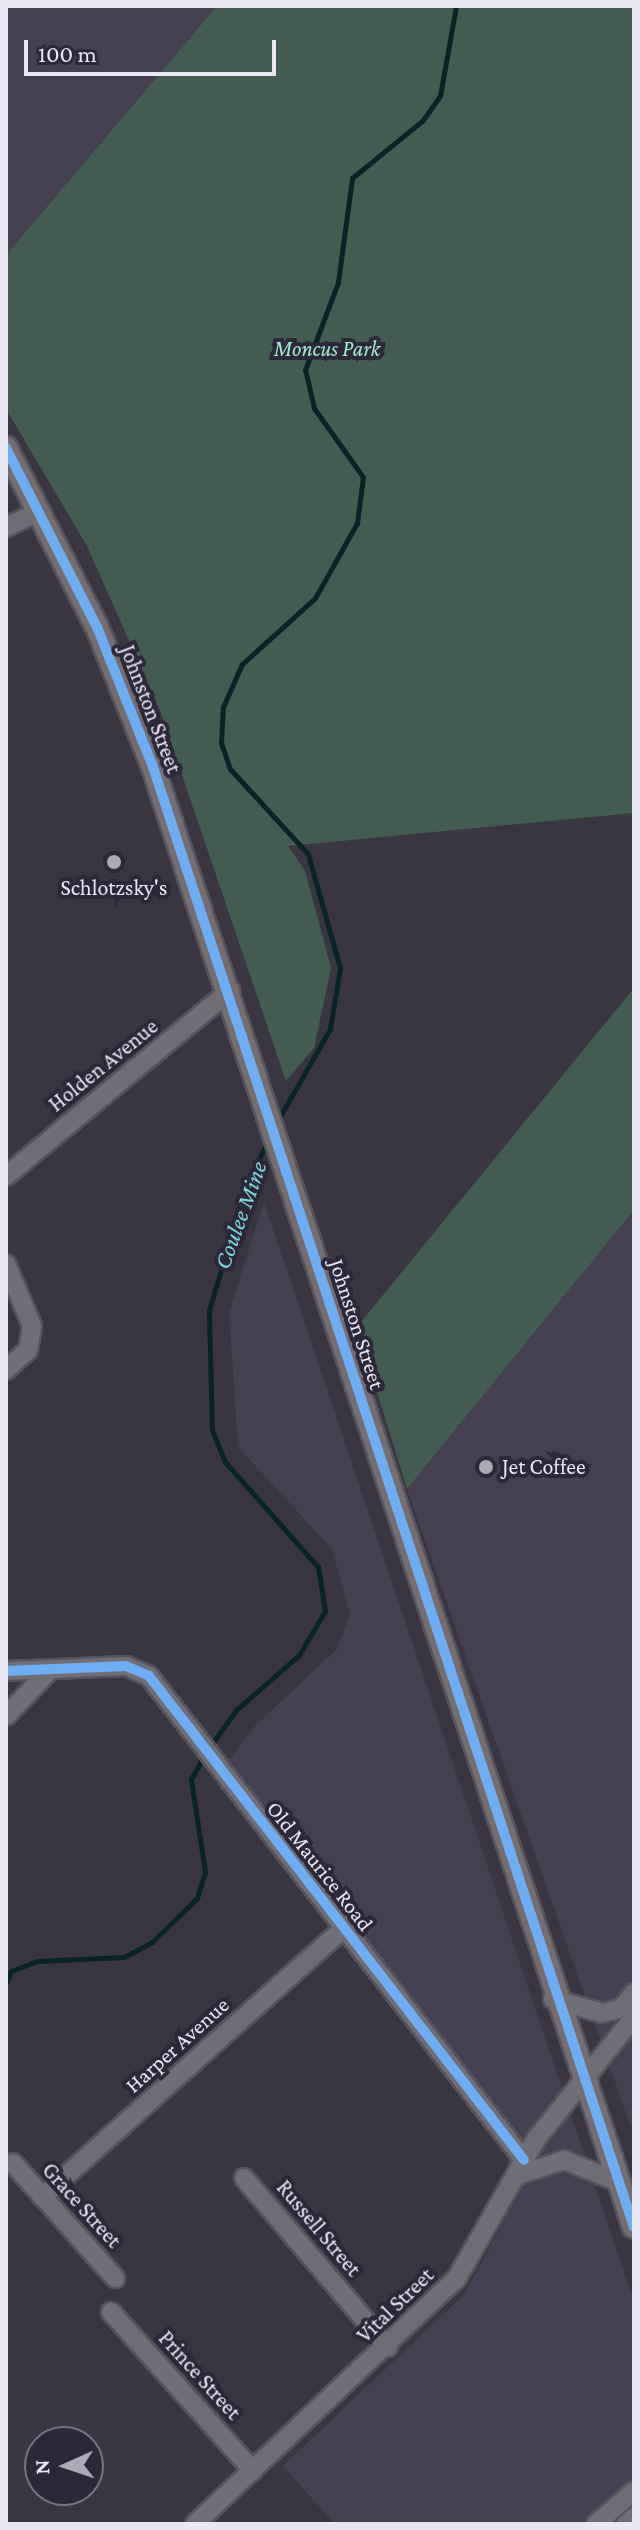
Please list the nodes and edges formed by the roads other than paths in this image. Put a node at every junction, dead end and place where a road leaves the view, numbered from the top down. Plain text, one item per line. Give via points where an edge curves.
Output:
1 (6, 448) edge
2 (40, 511) junction
3 (6, 527) edge
4 (230, 991) junction
5 (6, 1176) edge
6 (6, 1264) edge
7 (6, 1370) edge
8 (6, 1671) edge
9 (49, 1671) junction
10 (6, 1716) edge
11 (343, 1929) junction
12 (634, 1993) edge
13 (553, 1999) junction
14 (634, 2017) edge
15 (581, 2081) junction
16 (13, 2163) dead end
17 (520, 2168) junction
18 (244, 2178) dead end
19 (616, 2181) junction
20 (42, 2197) junction
21 (634, 2227) edge
22 (115, 2278) dead end
23 (111, 2312) dead end
24 (388, 2347) junction
25 (253, 2471) junction
26 (634, 2491) edge
27 (634, 2517) edge
28 (195, 2524) edge
29 (596, 2524) edge
30 (626, 2524) edge

1 - 2 main road, Johnston Street
2 - 3 street
2 - 4 main road, Johnston Street via 119,678
4 - 5 street, Holden Avenue
4 - 13 main road, Johnston Street
6 - 7 street via 32,1326 28,1350
8 - 9 street
9 - 10 street
9 - 11 street, Old Maurice Road via 138,1668
11 - 17 street, Old Maurice Road
11 - 20 street, Harper Avenue
12 - 13 street via 621,2009 594,2014
13 - 15 main road, Johnston Street
14 - 15 street, Vital Street
15 - 17 street, Vital Street
15 - 19 main road, Johnston Street
16 - 20 street, Grace Street
17 - 19 street via 564,2160
17 - 24 street, Vital Street via 457,2278
18 - 24 street, Russell Street
19 - 21 main road, Johnston Street
20 - 22 street, Grace Street
23 - 25 street, Prince Street
24 - 25 street, Vital Street
25 - 28 street, Vital Street
26 - 29 street
27 - 30 street

